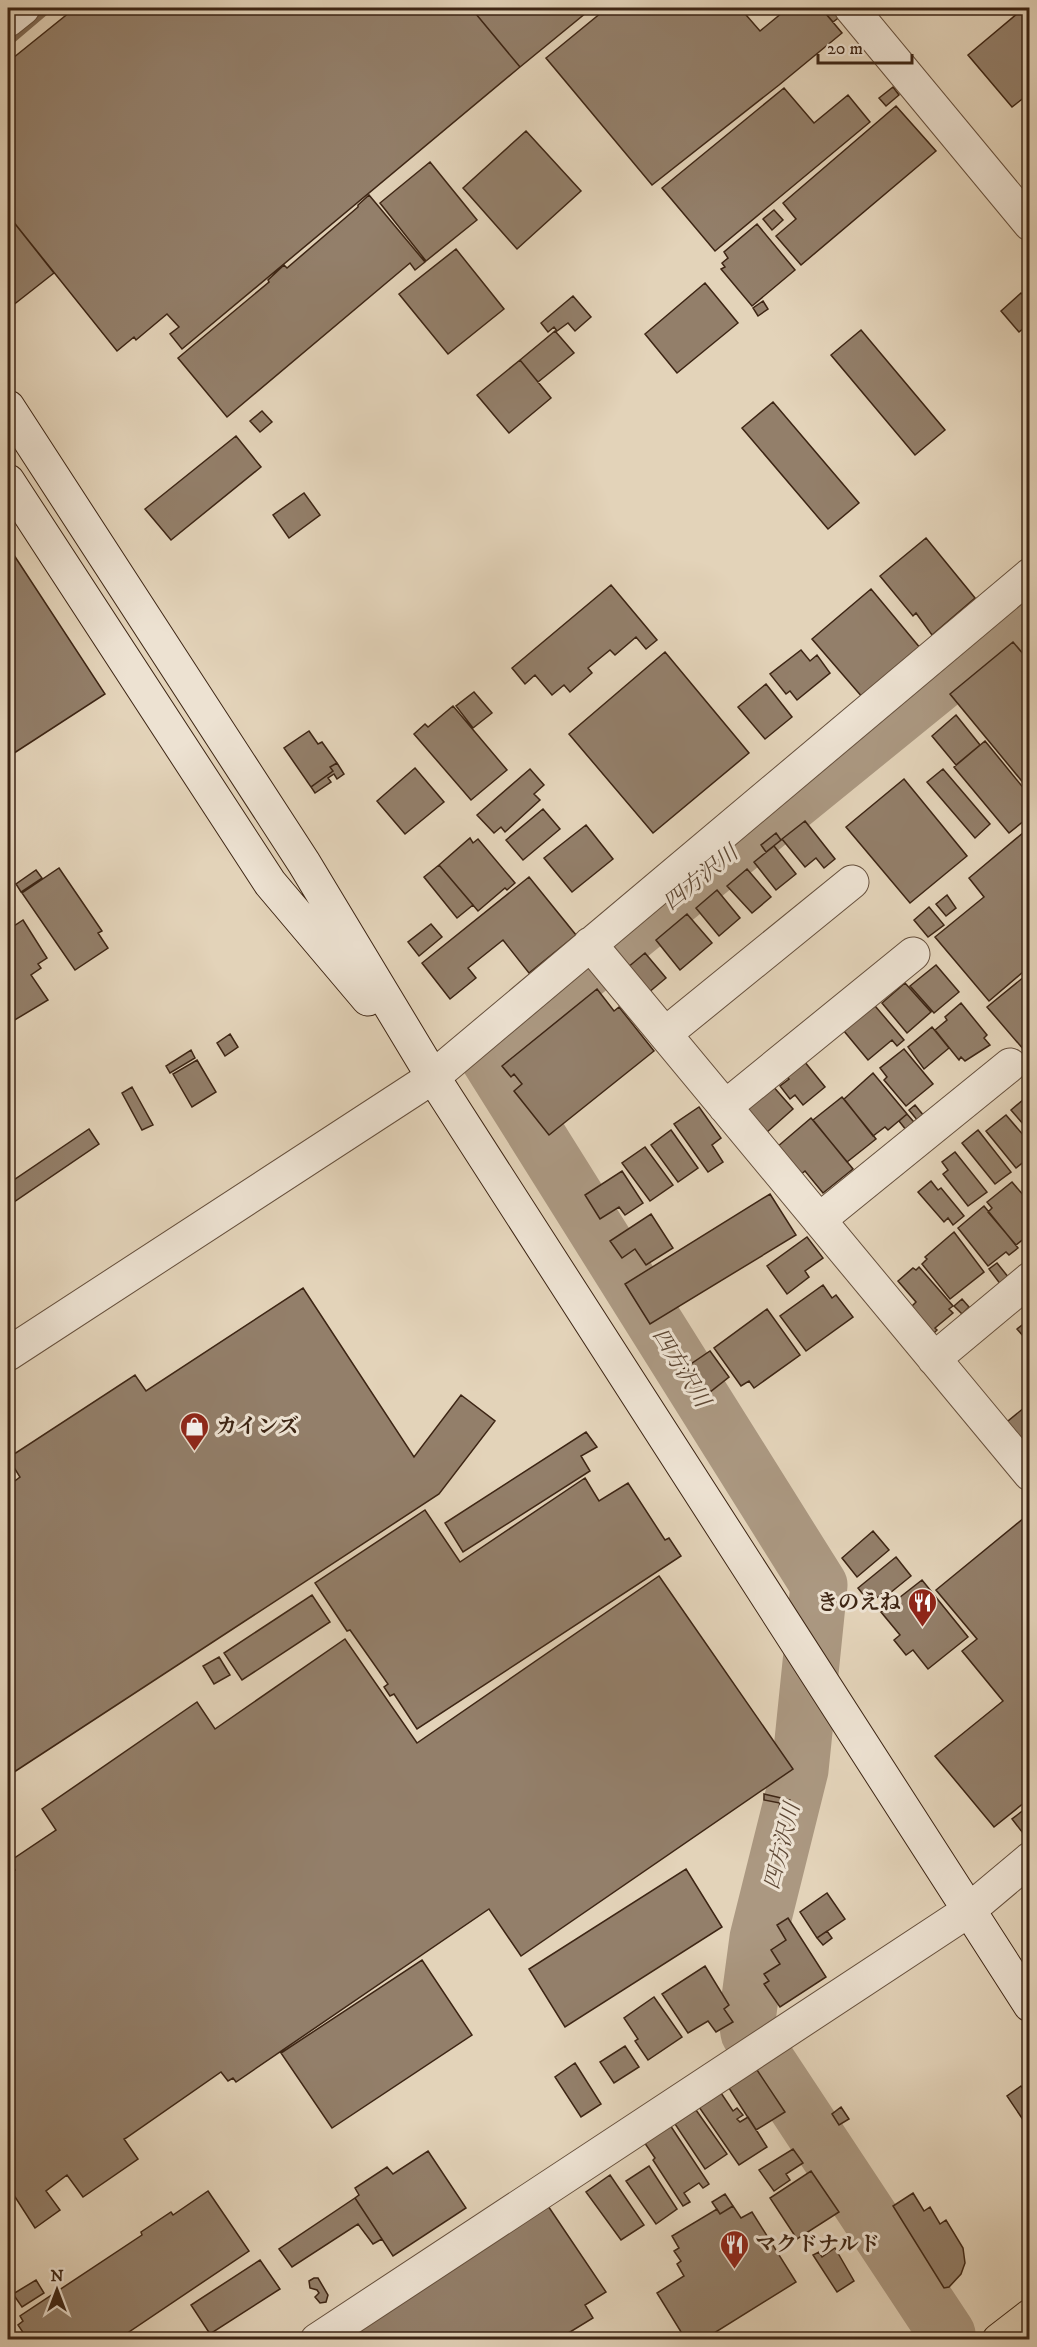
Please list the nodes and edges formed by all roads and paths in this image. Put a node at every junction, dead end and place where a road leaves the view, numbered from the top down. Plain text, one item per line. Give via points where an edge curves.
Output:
1 (23, 8) edge
2 (851, 8) edge
3 (8, 20) edge
4 (1029, 224) edge
5 (8, 407) edge
6 (8, 482) edge
7 (1029, 574) edge
8 (852, 882) dead end
9 (590, 944) junction
10 (913, 954) dead end
11 (665, 1034) junction
12 (1010, 1065) dead end
13 (433, 1077) junction
14 (725, 1107) junction
15 (819, 1220) junction
16 (1029, 1279) edge
17 (8, 1354) edge
18 (934, 1359) junction
19 (1029, 1474) edge
20 (1029, 1859) edge
21 (968, 1911) junction
22 (1029, 2005) edge
23 (1029, 2316) edge
24 (317, 2340) edge
25 (999, 2340) edge

1 - 3 street
2 - 4 street
5 - 13 street via 304,863
6 - 13 street via 270,884
7 - 9 street
8 - 11 street
9 - 11 street
9 - 13 street
10 - 14 street
11 - 14 street
12 - 15 street
13 - 17 street
13 - 21 street
14 - 15 street
15 - 18 street
16 - 18 street
18 - 19 street
20 - 21 street
21 - 22 street
21 - 24 street
23 - 25 highway

